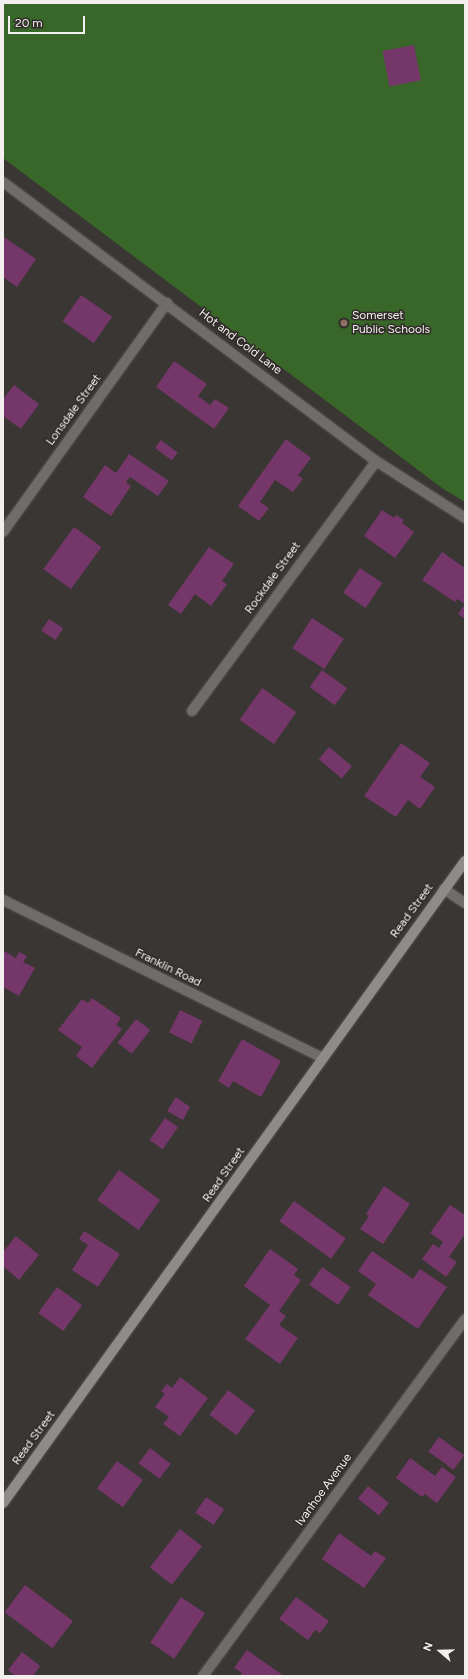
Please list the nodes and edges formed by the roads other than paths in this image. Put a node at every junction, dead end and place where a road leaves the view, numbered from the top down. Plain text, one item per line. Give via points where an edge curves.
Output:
1 (3, 182) edge
2 (167, 303) junction
3 (376, 461) junction
4 (465, 518) edge
5 (3, 532) edge
6 (192, 711) dead end
7 (465, 861) edge
8 (444, 889) junction
9 (3, 900) edge
10 (465, 902) edge
11 (323, 1058) junction
12 (465, 1319) edge
13 (3, 1503) edge
14 (203, 1676) edge

1 - 2 street, Hot and Cold Lane
2 - 3 street, Hot and Cold Lane
2 - 5 street, Lonsdale Street
3 - 4 street, Hot and Cold Lane
3 - 6 street, Rockdale Street
7 - 8 main road, Read Street
8 - 10 street
8 - 11 main road, Read Street
9 - 11 street, Franklin Road
11 - 13 main road, Read Street
12 - 14 street, Ivanhoe Avenue

